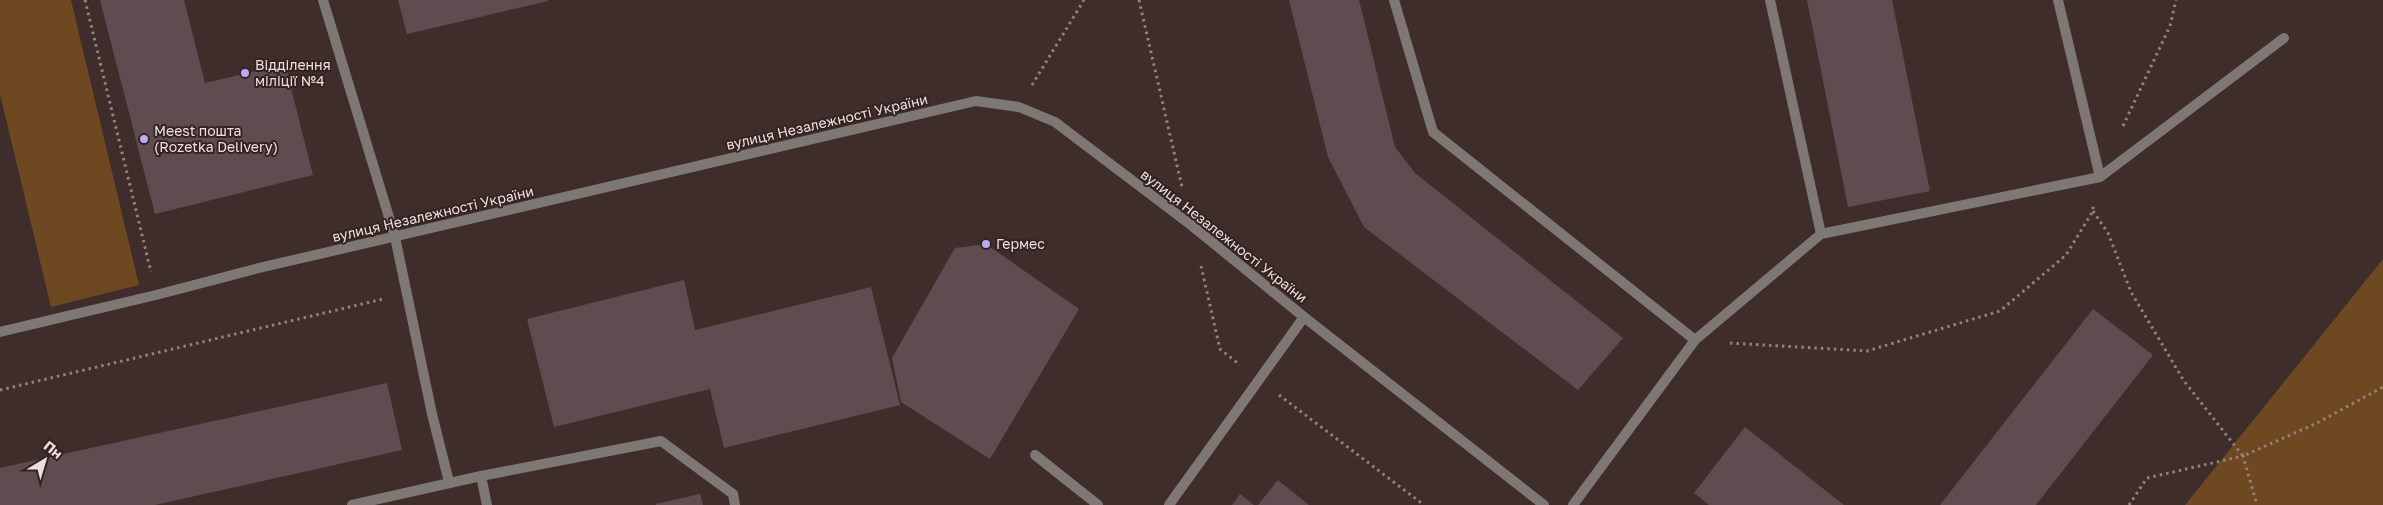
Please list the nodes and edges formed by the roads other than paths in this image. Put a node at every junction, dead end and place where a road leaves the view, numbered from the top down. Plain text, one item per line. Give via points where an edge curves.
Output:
1 (323, 0) edge
2 (1394, 0) edge
3 (1770, 0) edge
4 (2058, 0) edge
5 (2284, 38) dead end
6 (2100, 178) junction
7 (1821, 234) junction
8 (395, 237) junction
9 (1304, 317) junction
10 (0, 332) edge
11 (1695, 340) junction
12 (1035, 455) dead end
13 (481, 476) junction
14 (449, 482) junction
15 (352, 505) edge
16 (488, 505) edge
17 (735, 505) edge
18 (1098, 505) edge
19 (1169, 505) edge
20 (1544, 505) edge
21 (1573, 505) edge

1 - 8 street
2 - 11 street via 1433,132
3 - 7 street
4 - 6 street
5 - 6 street
6 - 7 street
7 - 11 street
8 - 9 street, вулиця Незалежності України via 976,101 1018,107 1055,122 1191,224
8 - 10 street, вулиця Незалежності України
8 - 14 street
9 - 19 street
9 - 20 street, вулиця Незалежності України
11 - 21 street
12 - 18 street
13 - 14 street
13 - 16 street
13 - 17 street via 661,441 733,494
14 - 15 street

